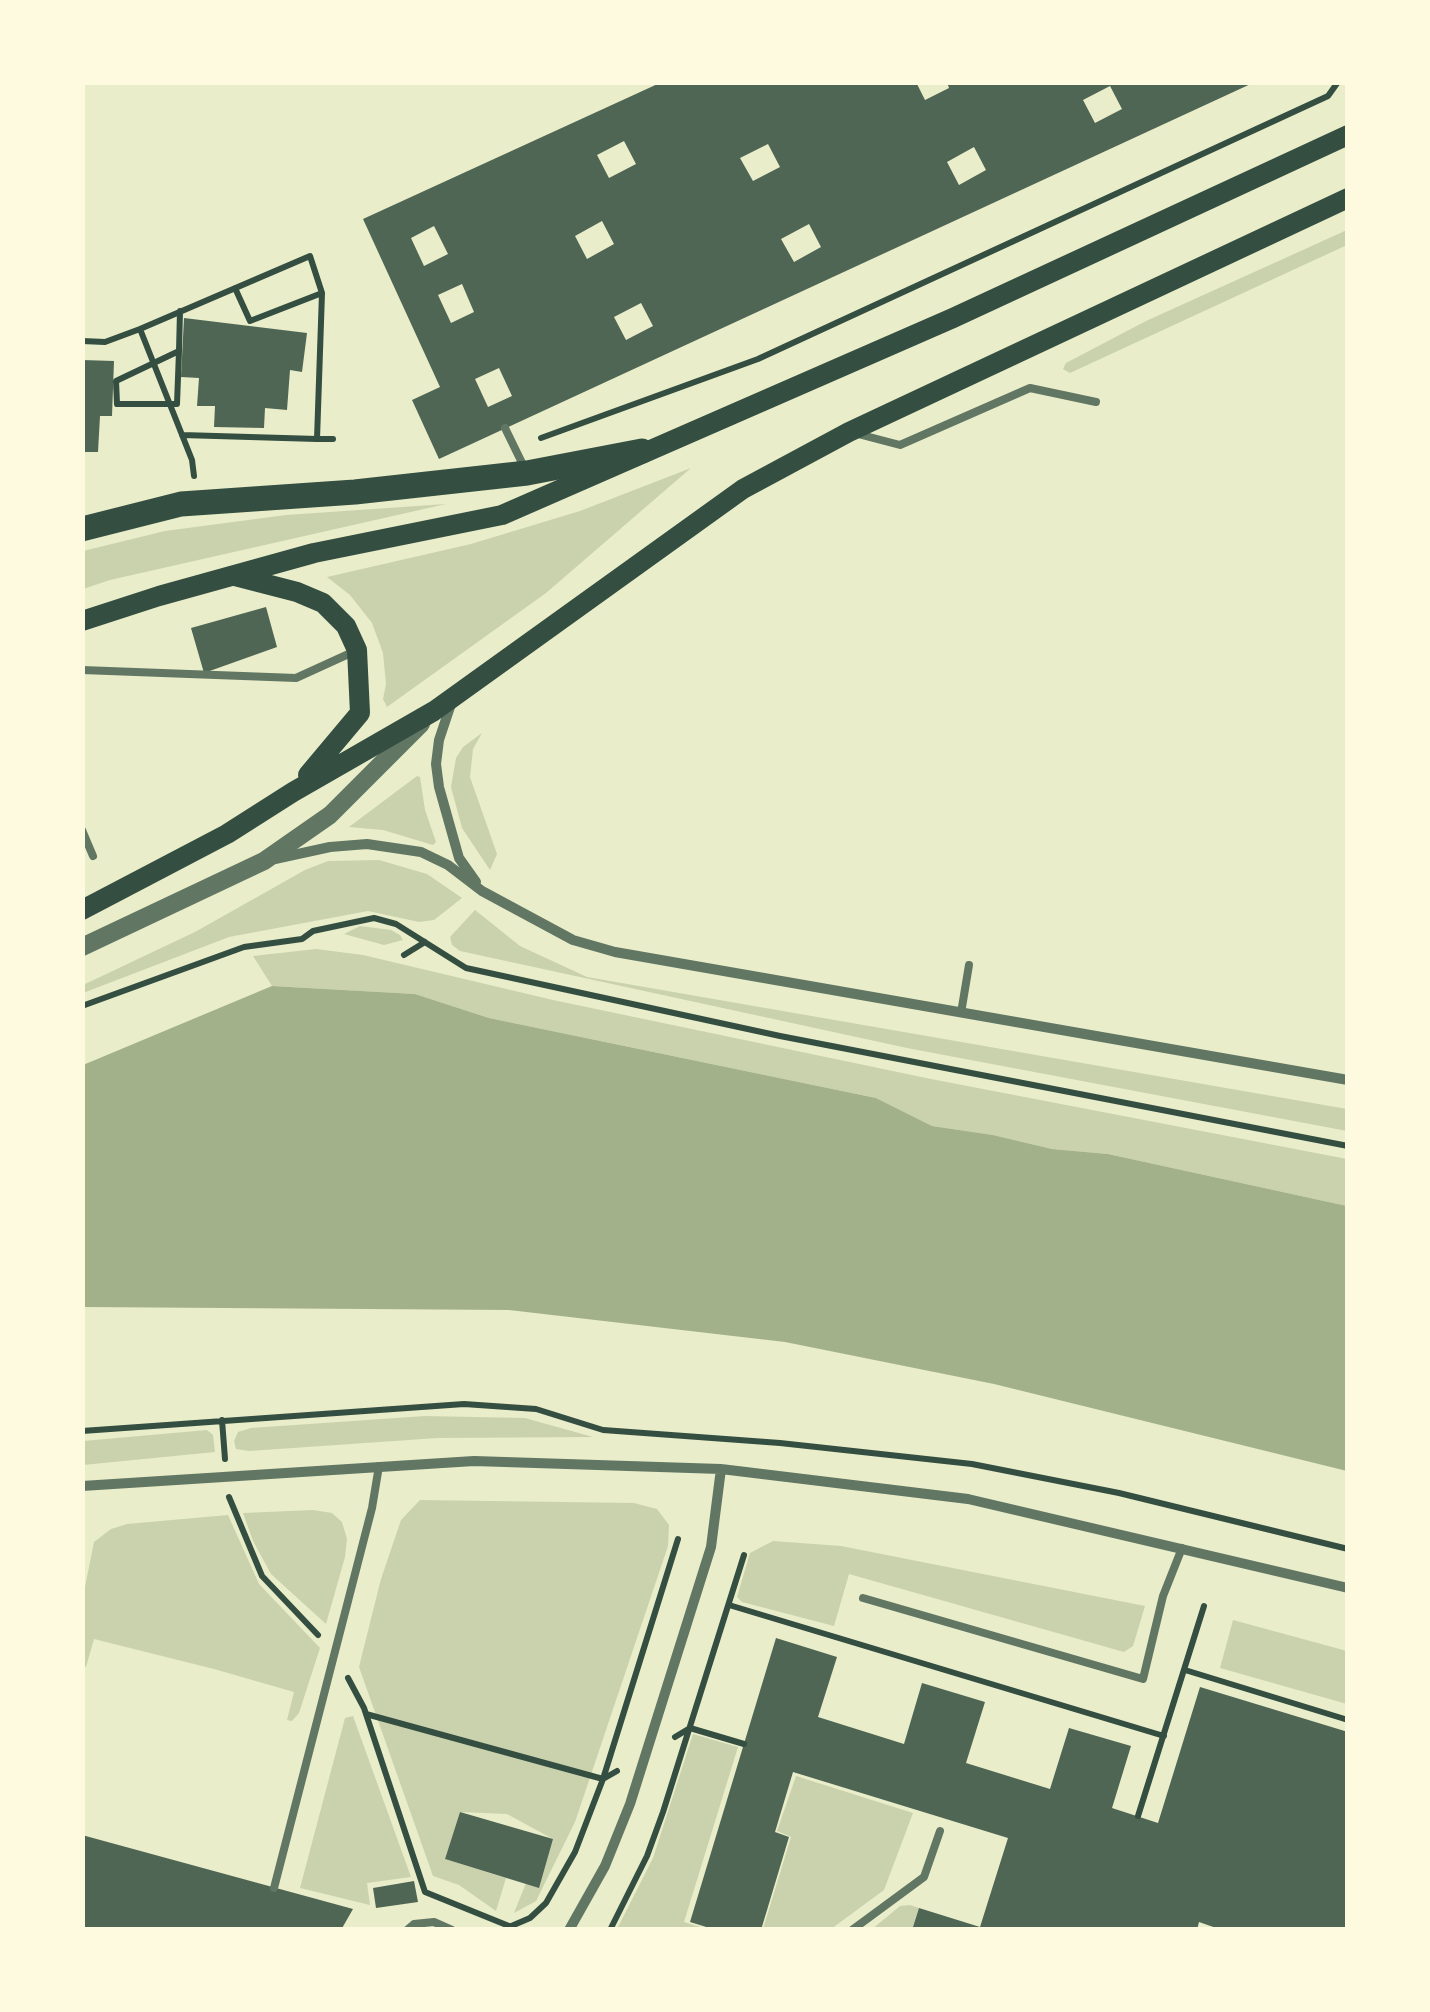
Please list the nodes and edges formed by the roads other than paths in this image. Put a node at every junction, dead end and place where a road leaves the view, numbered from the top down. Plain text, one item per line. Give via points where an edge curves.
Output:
1 (1348, 135) edge
2 (1348, 198) edge
3 (1096, 402) dead end
4 (506, 428) dead end
5 (849, 432) junction
6 (642, 451) junction
7 (526, 472) junction
8 (82, 529) edge
9 (232, 575) junction
10 (82, 621) edge
11 (357, 650) junction
12 (82, 670) edge
13 (453, 697) junction
14 (434, 711) junction
15 (293, 792) junction
16 (82, 830) edge
17 (93, 856) dead end
18 (264, 861) junction
19 (482, 891) junction
20 (82, 910) edge
21 (82, 947) edge
22 (969, 964) dead end
23 (961, 1013) junction
24 (1348, 1080) edge
25 (379, 1466) junction
26 (721, 1469) junction
27 (82, 1486) edge
28 (1182, 1548) junction
29 (1348, 1588) edge
30 (862, 1598) dead end
31 (940, 1832) dead end
32 (274, 1888) dead end
33 (407, 1930) edge
34 (452, 1930) edge
35 (570, 1930) edge
36 (852, 1930) edge

1 - 6 main road via 953,318
2 - 5 main road
3 - 5 lane via 1030,388 900,444
4 - 7 lane
5 - 13 main road via 744,489
6 - 7 main road
6 - 9 main road via 502,515
7 - 8 main road via 181,504
9 - 10 main road
9 - 11 main road via 323,603 346,626
11 - 12 lane via 296,678
11 - 15 main road via 360,713
13 - 14 main road
13 - 19 street via 439,740 439,787 460,858
14 - 15 main road
14 - 18 street via 330,814
15 - 20 main road
16 - 17 lane
18 - 19 street via 330,847 394,846 448,864
18 - 21 street
19 - 23 street via 573,940 616,952
22 - 23 lane
23 - 24 street
25 - 26 street via 474,1461
25 - 27 street
25 - 32 lane
26 - 28 street via 968,1499
26 - 35 street via 711,1547 630,1804
28 - 29 street
28 - 30 lane via 1143,1679
31 - 36 lane via 924,1877
33 - 34 lane via 434,1922

